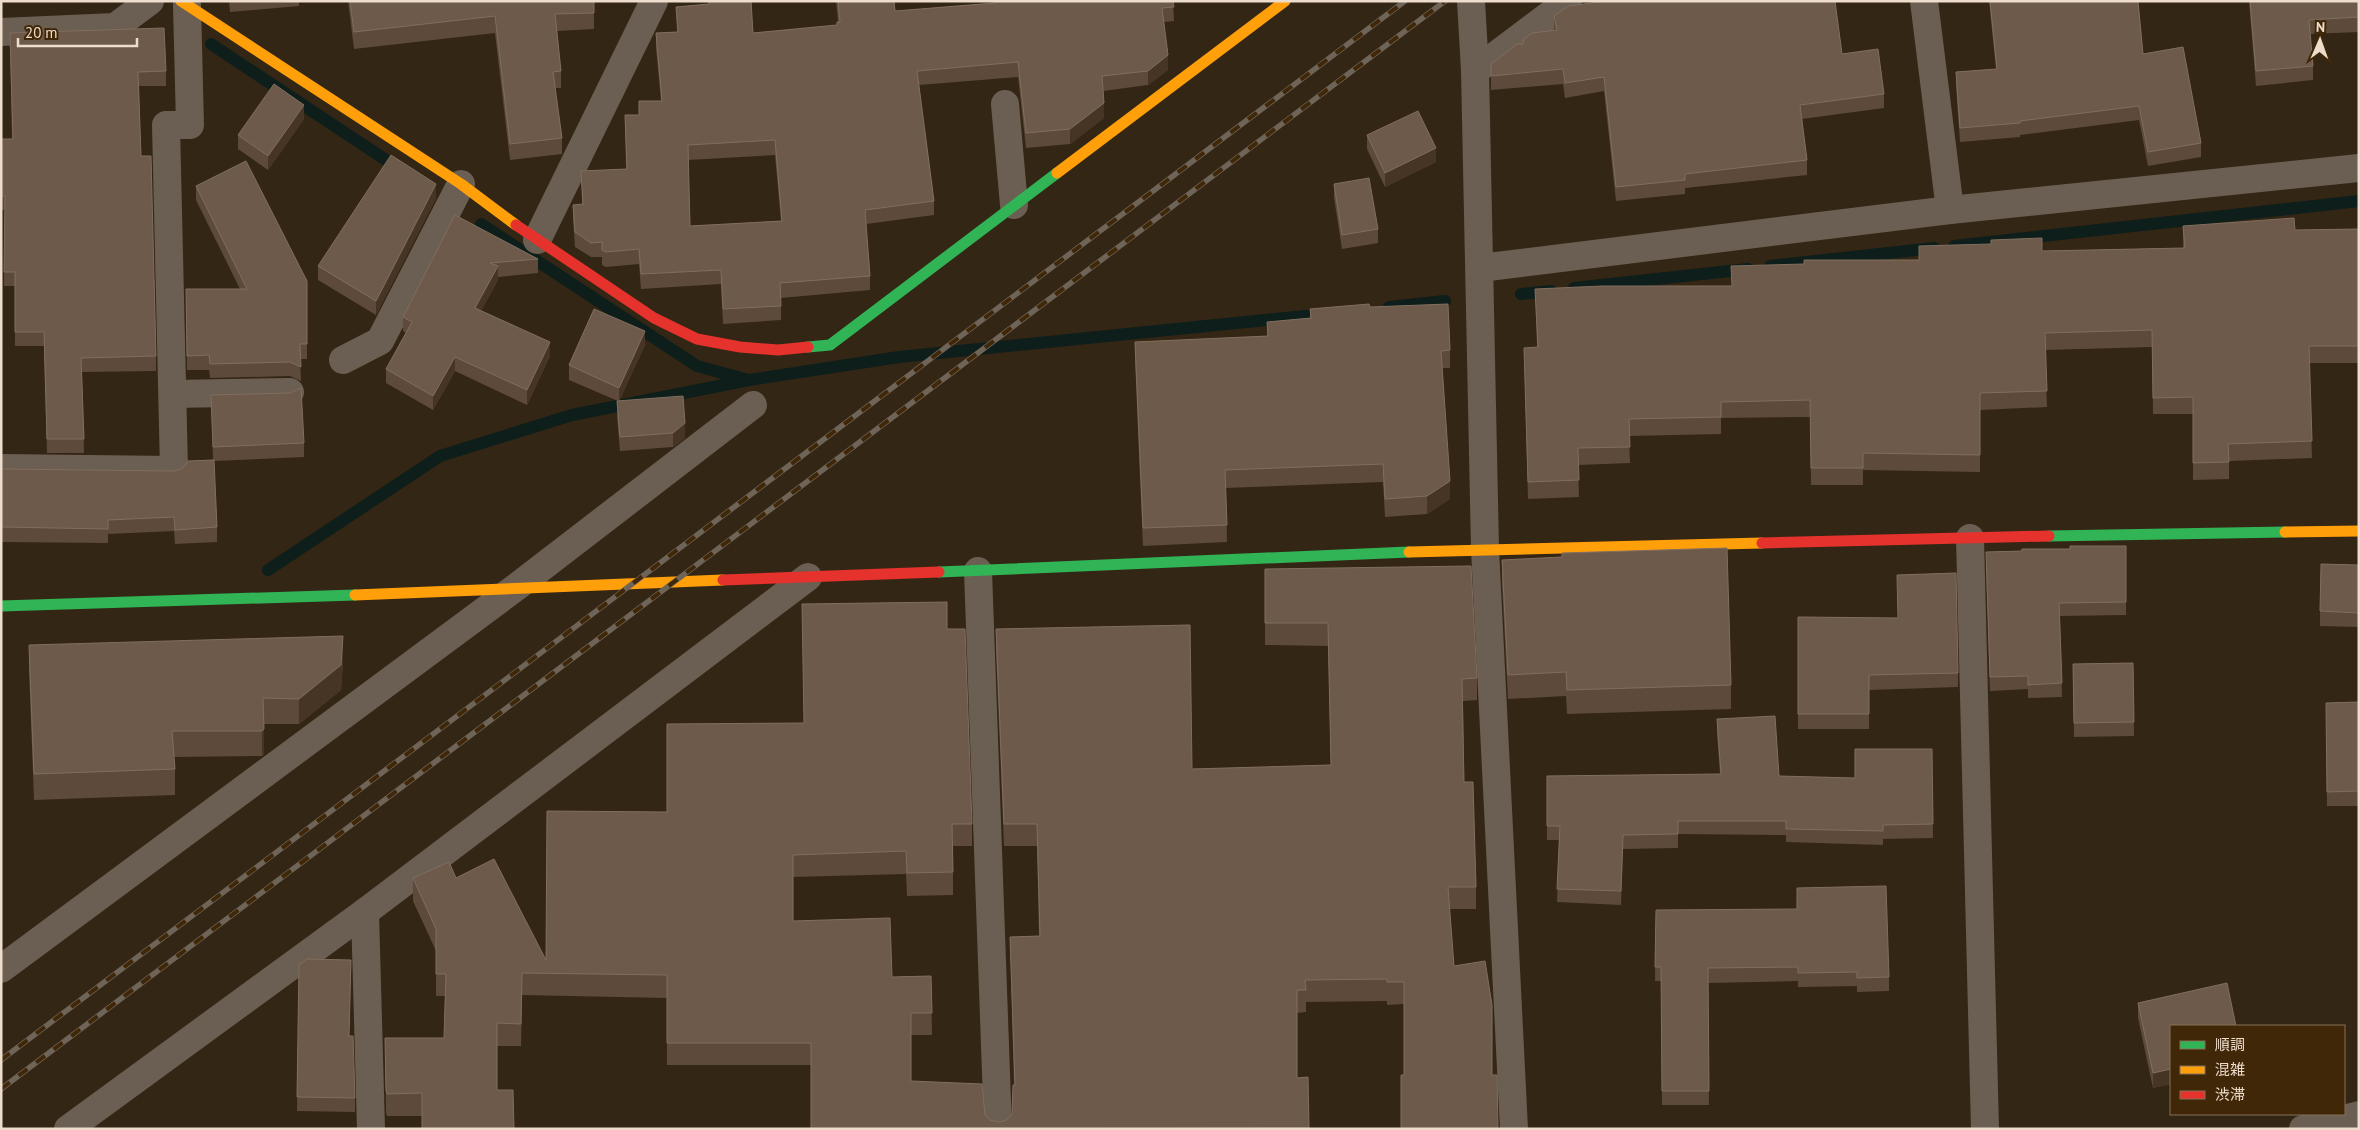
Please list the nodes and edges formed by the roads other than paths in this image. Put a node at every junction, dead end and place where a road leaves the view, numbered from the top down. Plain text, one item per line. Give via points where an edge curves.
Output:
1 (150, 1) edge
2 (654, 1) edge
3 (1285, 1) edge
4 (1471, 1) edge
5 (1568, 1) edge
6 (1924, 1) edge
7 (184, 3) edge
8 (1, 32) edge
9 (1475, 71) junction
10 (1005, 104) dead end
11 (2359, 168) edge
12 (461, 184) junction
13 (1014, 205) junction
14 (1950, 210) junction
15 (537, 240) junction
16 (1480, 268) junction
17 (343, 360) dead end
18 (290, 392) edge
19 (172, 394) junction
20 (753, 405) dead end
21 (1, 468) edge
22 (2359, 531) edge
23 (1970, 538) junction
24 (1485, 549) junction
25 (978, 571) junction
26 (808, 577) junction
27 (515, 588) junction
28 (1, 606) edge
29 (365, 912) junction
30 (1, 969) edge
31 (2359, 1115) edge
32 (68, 1129) edge
33 (371, 1129) edge
34 (998, 1129) edge
35 (1514, 1129) edge
36 (1985, 1129) edge
37 (2304, 1129) edge

1 - 8 street via 115,27
2 - 15 street
3 - 13 street
4 - 9 street
5 - 9 street
6 - 14 street
7 - 12 street
7 - 19 street via 190,125 166,125
9 - 16 street
10 - 13 street
11 - 14 street
12 - 15 street
12 - 17 street via 380,341
13 - 15 street via 830,345 778,350 740,347 697,338 654,318
14 - 16 street
16 - 24 street
18 - 19 street
19 - 21 street via 174,470
20 - 27 street
22 - 23 street
23 - 24 street
23 - 36 street
24 - 25 street
24 - 35 street
25 - 26 street
25 - 34 street
26 - 27 street
26 - 29 street
27 - 28 street
27 - 30 street
29 - 32 street
29 - 33 street
31 - 37 street

